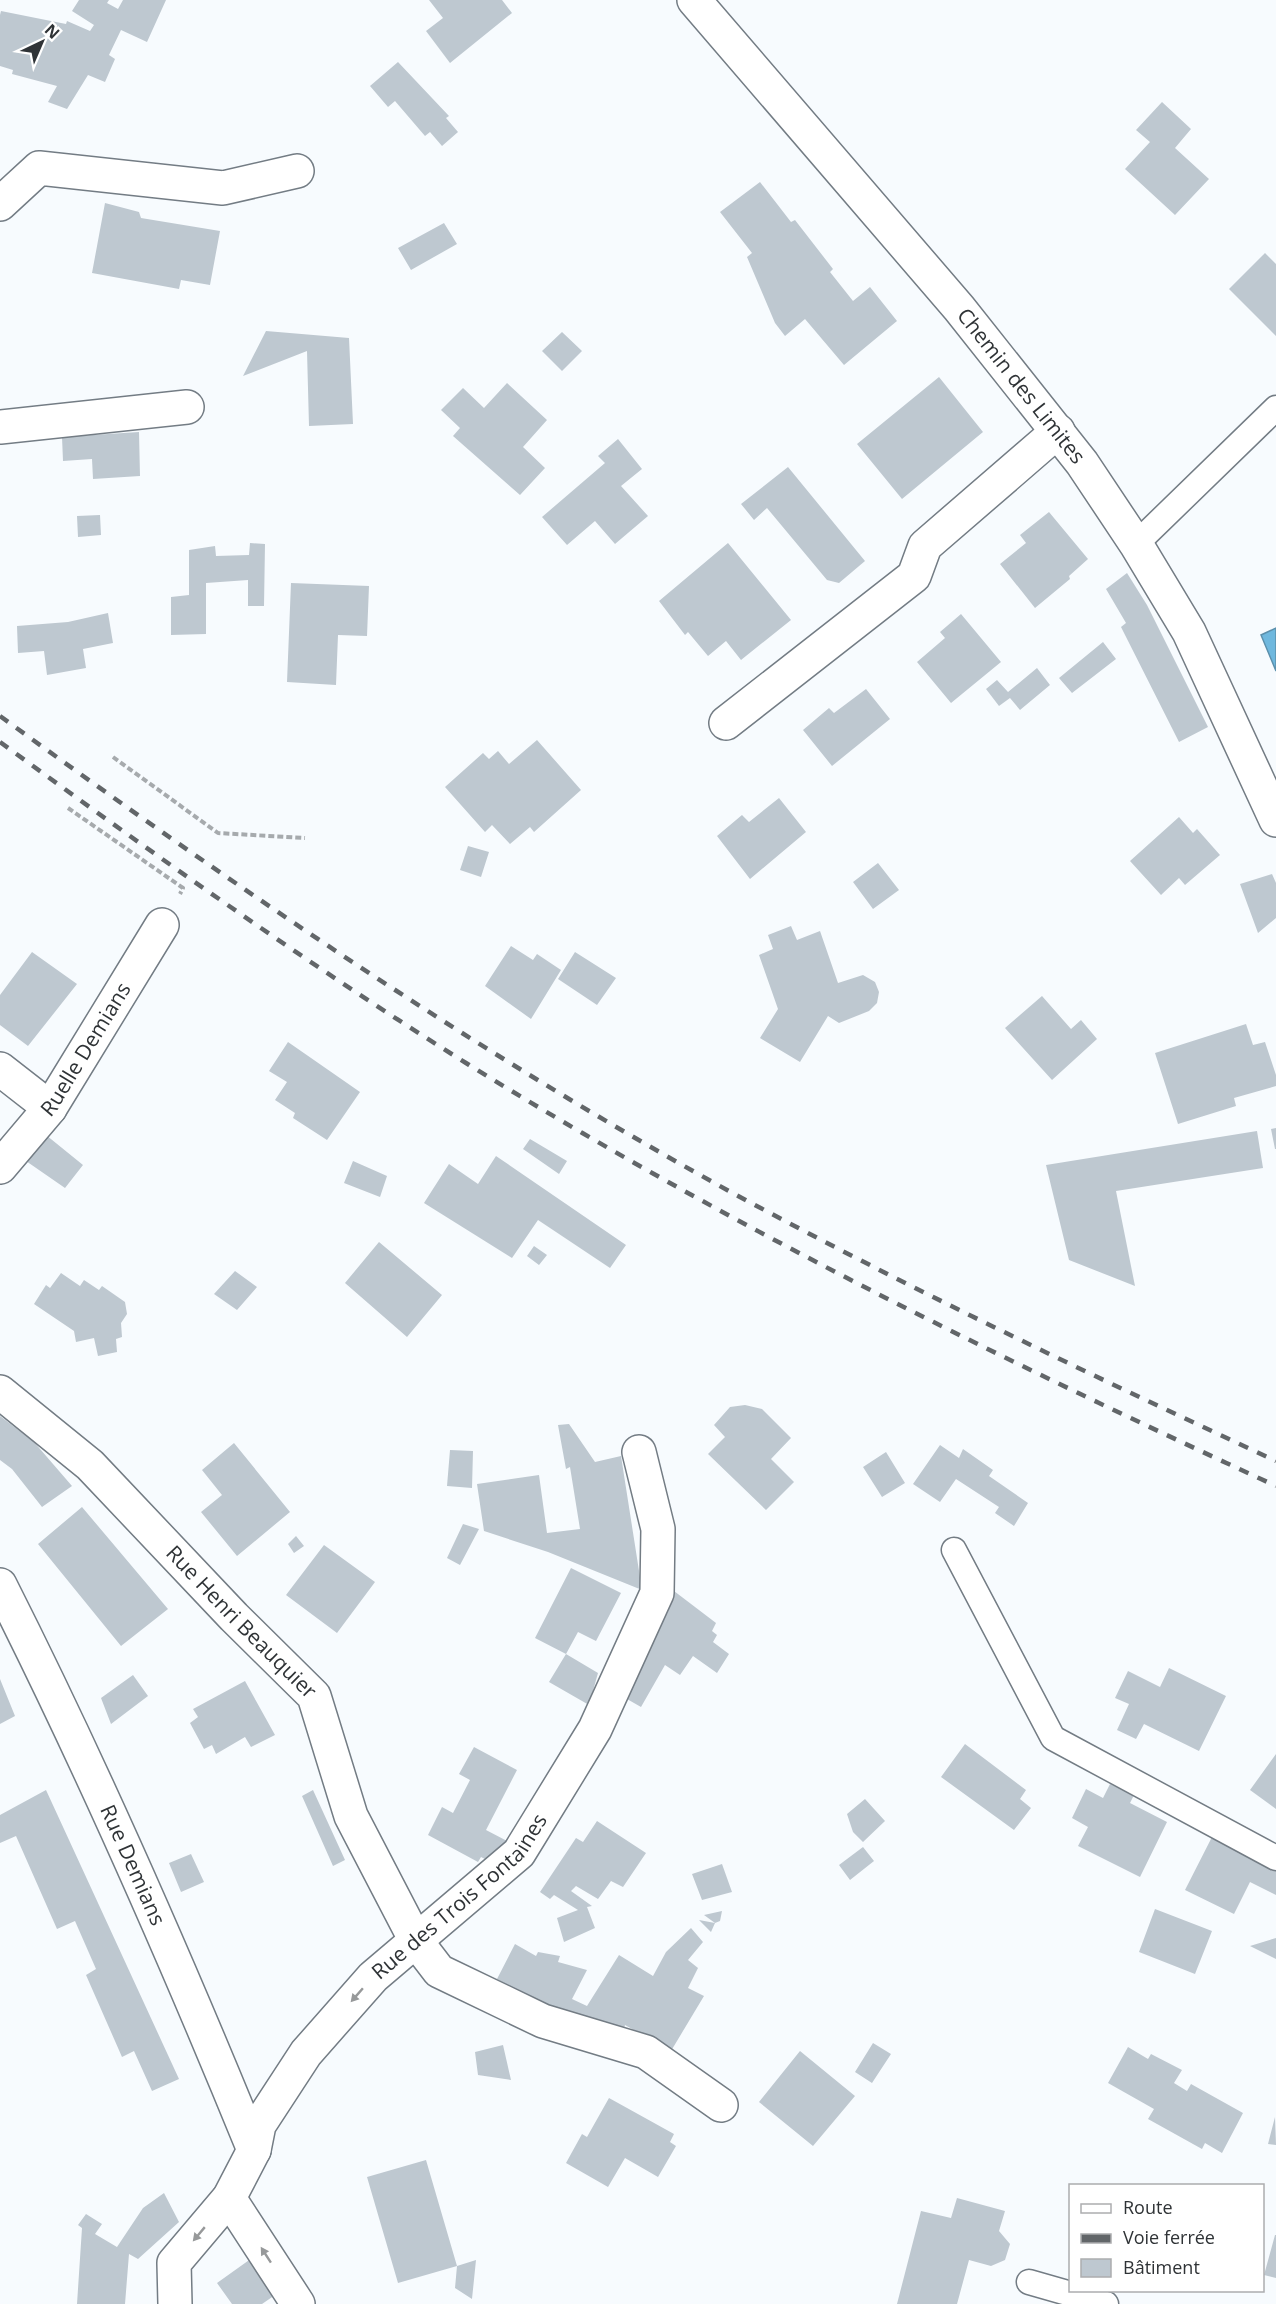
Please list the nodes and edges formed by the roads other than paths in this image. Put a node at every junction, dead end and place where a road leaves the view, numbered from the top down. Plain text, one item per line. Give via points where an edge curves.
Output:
1 (694, 0) edge
2 (297, 171) dead end
3 (0, 204) edge
4 (187, 407) dead end
5 (1276, 408) edge
6 (0, 427) edge
7 (1058, 431) junction
8 (1136, 544) junction
9 (726, 723) dead end
10 (1276, 820) edge
11 (162, 925) road end
12 (0, 1069) edge
13 (50, 1108) junction
14 (0, 1167) edge
15 (0, 1392) edge
16 (639, 1452) dead end
17 (954, 1550) dead end
18 (0, 1585) edge
19 (1276, 1858) edge
20 (416, 1941) junction
21 (721, 2105) dead end
22 (254, 2151) junction
23 (229, 2198) junction
24 (1029, 2282) dead end
25 (175, 2304) edge
26 (298, 2304) edge
27 (1106, 2304) edge

1 - 7 street, Chemin des Limites via 959,308
2 - 3 street via 224,188 39,168
4 - 6 street
5 - 8 lane
7 - 8 street, Chemin des Limites
7 - 9 street via 925,546 914,576
8 - 10 street, Chemin des Limites via 1189,632
11 - 13 street, Ruelle Demians
12 - 13 street
13 - 14 street, Ruelle Demians
15 - 20 street, Rue Henri Beauquier via 90,1465 314,1696 351,1816
16 - 20 street, Rue des Trois Fontaines via 658,1529 657,1593 595,1729 519,1853
17 - 19 lane via 1053,1737
18 - 22 street, Rue Demians via 58,1700 179,1969
20 - 21 street, Rue Henri Beauquier via 439,1971 543,2021 646,2052
20 -> 22 street, Rue des Trois Fontaines via 373,1977 306,2053 259,2125
22 - 23 street, Rue des Trois Fontaines
23 -> 25 street, Rue des Trois Fontaines via 174,2263
26 -> 23 street
24 - 27 lane

